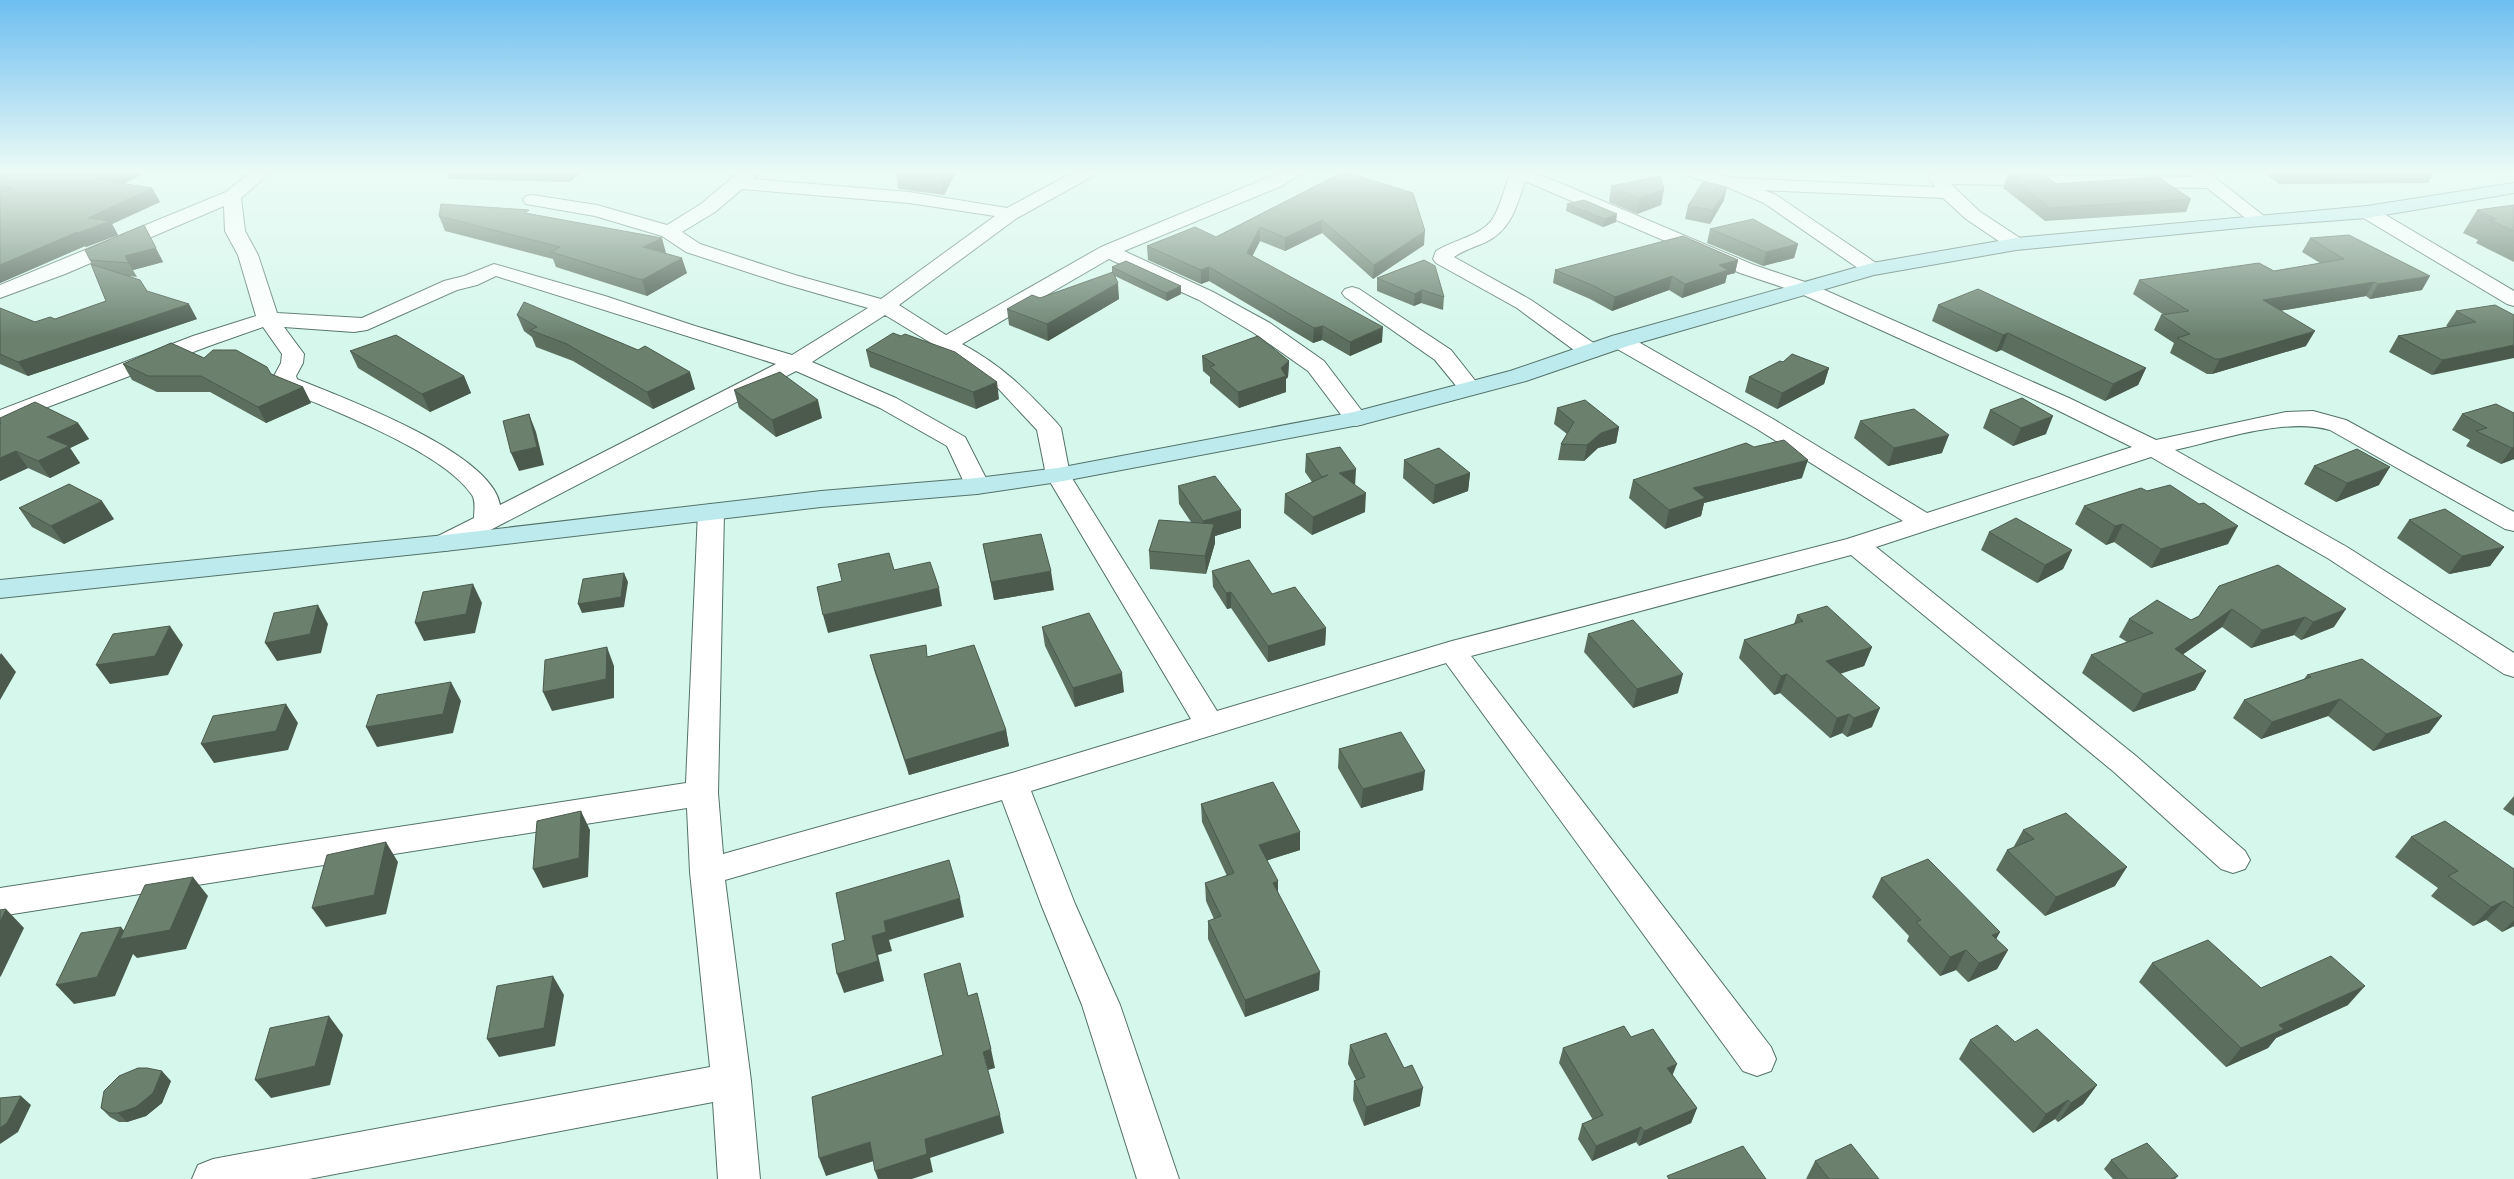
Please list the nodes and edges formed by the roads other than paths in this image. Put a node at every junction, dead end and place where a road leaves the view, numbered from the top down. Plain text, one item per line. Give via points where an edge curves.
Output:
1 (159, 227) edge
2 (235, 227) edge
3 (652, 227) edge
4 (677, 227) edge
5 (992, 227) edge
6 (1166, 227) edge
7 (1495, 227) edge
8 (1651, 227) edge
9 (1811, 227) edge
10 (1991, 227) edge
11 (2189, 227) edge
12 (2392, 227) edge
13 (669, 232) junction
14 (2016, 244) junction
15 (1108, 251) junction
16 (1872, 269) junction
17 (1804, 288) junction
18 (0, 292) edge
19 (1352, 293) dead end
20 (2514, 300) edge
21 (885, 306) junction
22 (268, 319) junction
23 (1620, 341) junction
24 (946, 344) junction
25 (1590, 351) junction
26 (795, 363) junction
27 (1470, 388) junction
28 (0, 418) edge
29 (1356, 419) junction
30 (2153, 448) junction
31 (1058, 475) junction
32 (977, 486) junction
33 (710, 512) junction
34 (488, 520) junction
35 (1924, 523) junction
36 (2514, 523) edge
37 (444, 543) junction
38 (1856, 545) junction
39 (0, 590) edge
40 (1452, 651) junction
41 (2514, 668) edge
42 (1210, 725) junction
43 (1012, 784) junction
44 (702, 793) junction
45 (2233, 860) dead end
46 (708, 872) junction
47 (0, 902) edge
48 (1757, 1059) dead end
49 (731, 1081) junction
50 (212, 1179) edge
51 (739, 1179) edge
52 (1158, 1179) edge

1 - 18 street
2 - 22 street via 248,256
3 - 13 street
4 - 13 street
5 - 21 street
6 - 15 street
7 - 25 street via 1449,250 1442,259 1524,304
8 - 17 street via 1748,269
9 - 16 street
10 - 14 street
11 - 14 street
12 - 20 street
13 - 21 street via 693,248
14 - 16 street
15 - 24 street
15 - 29 street via 1206,296 1262,328 1316,366
16 - 17 street
17 - 23 street
17 - 30 street via 2062,403
19 - 27 street via 1443,355
21 - 24 street
21 - 26 street
22 - 26 street via 354,326 367,324 494,270
22 - 28 street via 201,341
22 - 34 street via 293,354 285,376 288,383 441,454 471,479 485,496
23 - 25 street
23 - 35 street via 1765,424
24 - 31 street via 1003,380 1049,428
25 - 27 street via 1518,376
26 - 32 street via 888,403 957,442
26 - 34 street
27 - 29 street
29 - 31 street
30 - 35 street
30 - 36 street via 2286,419 2314,418 2338,425
30 - 41 street via 2338,553
31 - 32 street
31 - 42 street
32 - 33 street
33 - 37 street
33 - 44 street
34 - 37 street
35 - 38 street
37 - 39 street
38 - 40 street
38 - 45 street via 2125,764
40 - 42 street
40 - 48 street
42 - 43 street
43 - 46 street
43 - 52 street via 1101,1005
44 - 46 street
44 - 47 street
46 - 49 street
49 - 50 street
49 - 51 street

